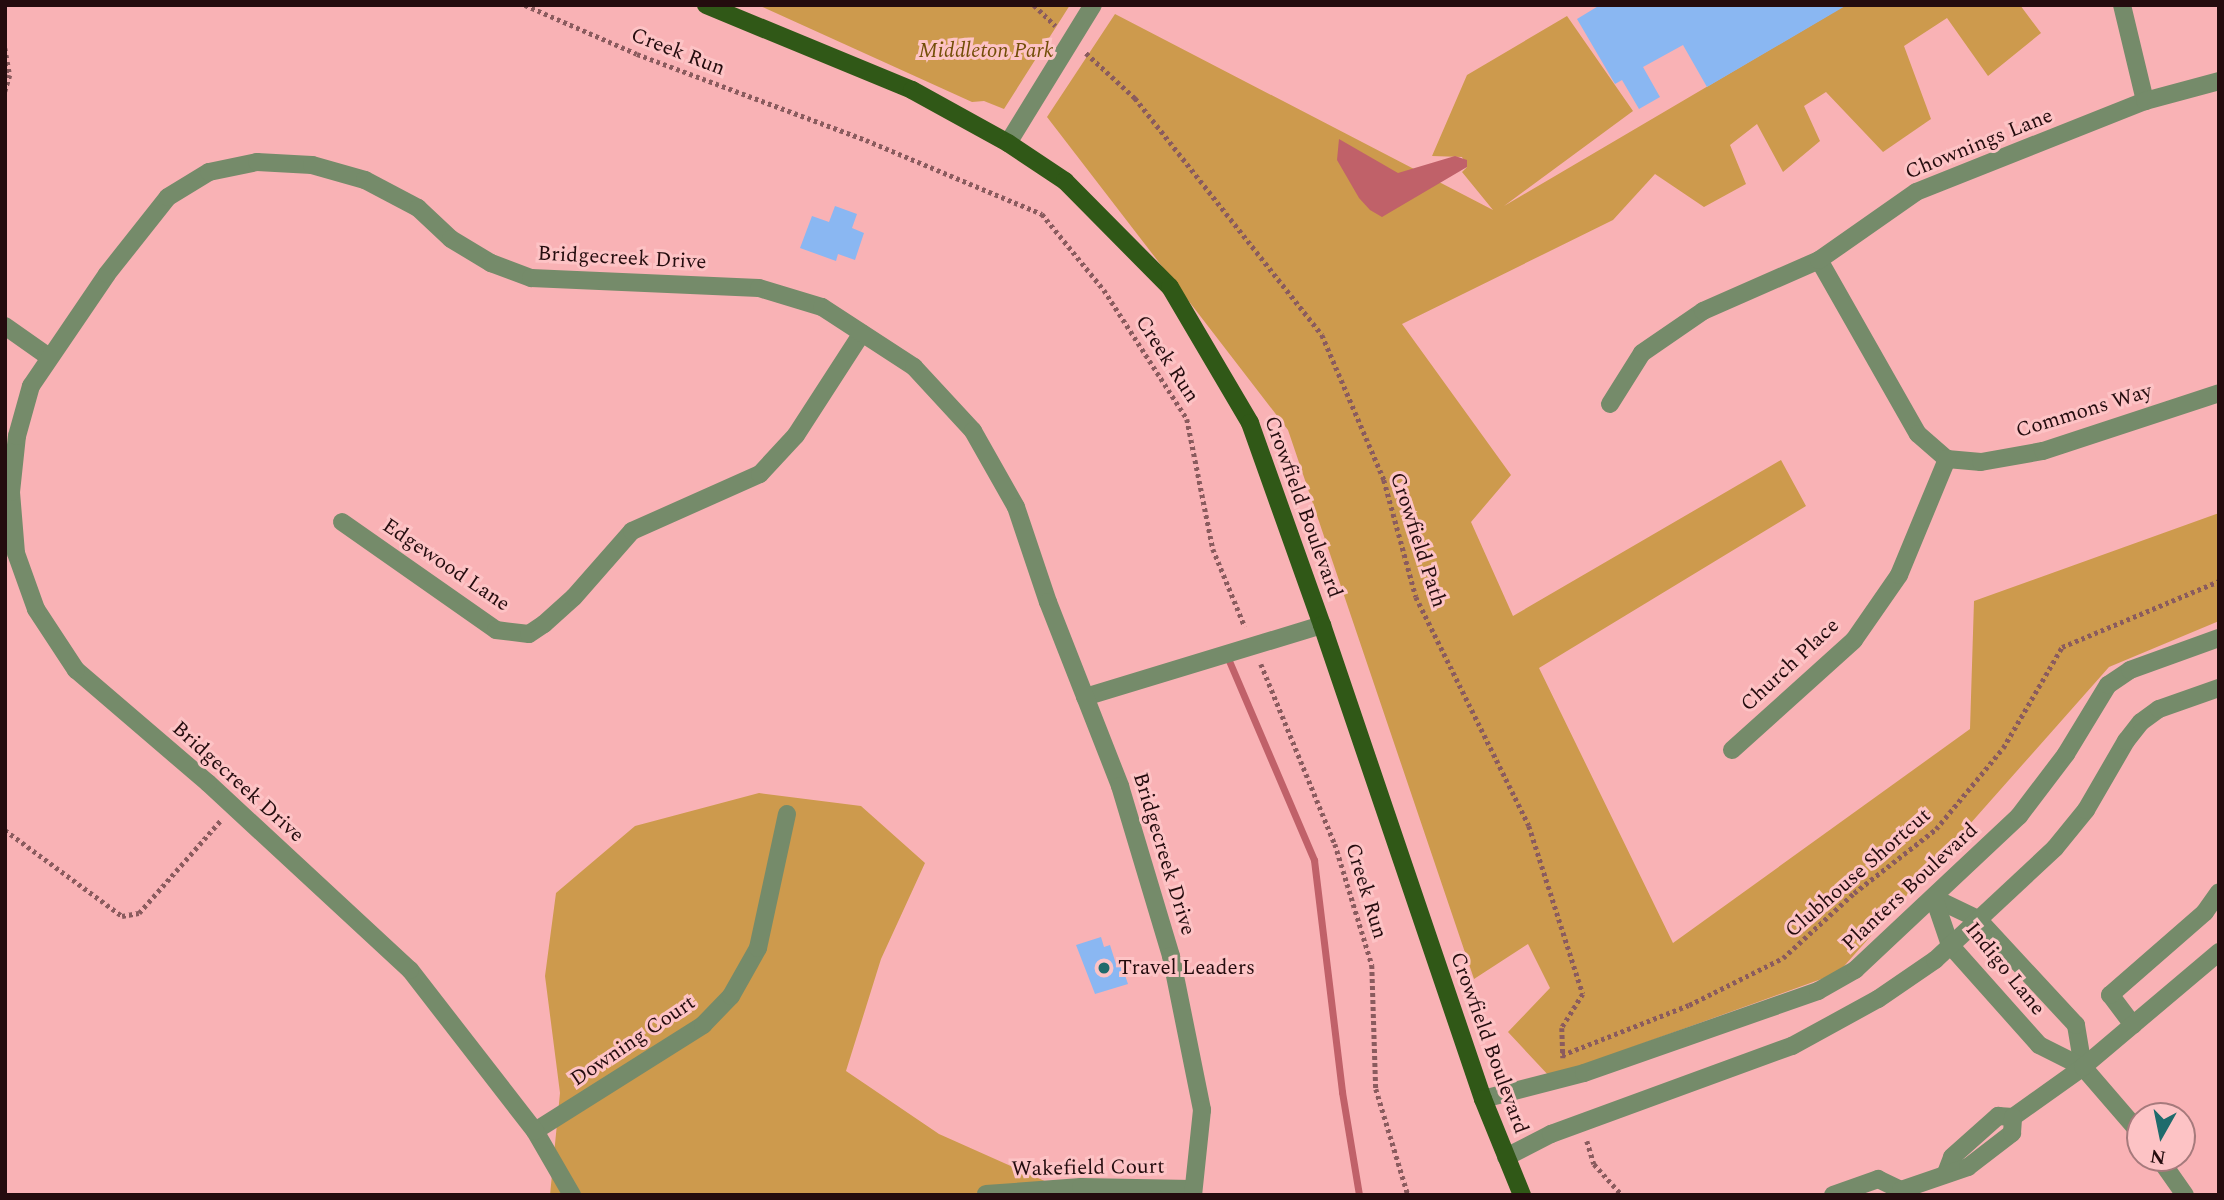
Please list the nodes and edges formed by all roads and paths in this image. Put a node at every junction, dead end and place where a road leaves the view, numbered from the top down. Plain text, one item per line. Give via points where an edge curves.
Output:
1 (525, 5) edge
2 (706, 5) edge
3 (1034, 5) edge
4 (1093, 5) edge
5 (2122, 5) edge
6 (1071, 40) junction
7 (5, 48) edge
8 (2219, 81) edge
9 (5, 91) edge
10 (2145, 101) junction
11 (1007, 143) junction
12 (1819, 260) junction
13 (5, 326) edge
14 (862, 333) junction
15 (49, 357) junction
16 (2219, 393) edge
17 (1610, 404) dead end
18 (1947, 459) junction
19 (342, 522) dead end
20 (2219, 581) edge
21 (1322, 625) junction
22 (2219, 638) edge
23 (1253, 646) junction
24 (2219, 688) edge
25 (1085, 697) junction
26 (1732, 751) dead end
27 (234, 807) junction
28 (787, 814) dead end
29 (5, 830) edge
30 (2219, 892) edge
31 (1934, 898) junction
32 (2212, 912) edge
33 (1978, 919) junction
34 (1950, 945) junction
35 (2219, 952) edge
36 (2133, 1025) junction
37 (1562, 1055) junction
38 (2083, 1068) junction
39 (1569, 1077) junction
40 (1483, 1098) junction
41 (2126, 1117) edge
42 (1582, 1122) junction
43 (535, 1131) junction
44 (1506, 1157) junction
45 (2169, 1172) edge
46 (1193, 1192) edge
47 (1900, 1193) edge
48 (986, 1194) edge
49 (572, 1195) edge
50 (1408, 1195) edge
51 (1522, 1195) edge
52 (1622, 1195) edge
53 (1833, 1195) edge
54 (2185, 1195) edge

1 - 23 path, Creek Run via 1042,214 1104,290 1187,419 1213,548
2 - 11 main road, Crowfield Boulevard via 912,90
3 - 6 path, Crowfield Path
4 - 6 street
5 - 10 street
6 - 11 street
6 - 37 path, Crowfield Path via 1135,98 1322,335 1384,480 1416,597 1529,826 1583,994 1562,1028
7 - 9 path via 10,75
8 - 10 street, Chownings Lane
10 - 12 street, Chownings Lane via 1916,192
11 - 21 main road, Crowfield Boulevard via 1065,181 1170,287 1250,423
12 - 17 street, Chownings Lane via 1703,311 1642,353
12 - 18 street via 1918,434
13 - 15 street
14 - 15 street, Bridgecreek Drive via 822,307 759,288 531,278 481,257 451,239 418,208 365,180 312,165 257,162 209,172 168,197
14 - 19 street, Edgewood Lane via 796,435 760,474 632,531 574,597 529,634 496,630
14 - 25 street, Bridgecreek Drive via 914,367 973,431 1016,507
15 - 27 street, Bridgecreek Drive via 31,386 17,436 11,492 16,554 36,609 76,670
16 - 18 street, Commons Way via 2043,451 1981,461
18 - 26 street, Church Place via 1899,575 1854,640
20 - 37 path, Clubhouse Shortcut via 2063,648 2003,748 1936,829 1854,893 1783,958 1689,1005
21 - 23 street
21 - 40 main road, Crowfield Boulevard
22 - 31 street, Planters Boulevard via 2130,670 2108,685 2066,754 2019,816
23 - 25 street
23 - 50 path, Creek Run via 1335,844 1372,965 1376,1089
24 - 33 street via 2159,709 2141,722 2086,810 2055,848
25 - 46 street, Bridgecreek Drive via 1120,786 1171,956 1202,1110
27 - 29 path via 139,913 122,915
27 - 43 street, Bridgecreek Drive via 410,970
28 - 43 street, Downing Court via 758,948 731,996 703,1026
30 - 32 street
31 - 33 street, Indigo Lane
31 - 34 street, Indigo Lane
31 - 39 street, Planters Boulevard via 1855,971 1818,991
32 - 36 street via 2110,995
33 - 34 street
33 - 38 street, Indigo Lane via 2076,1025
34 - 38 street, Indigo Lane via 2039,1045
34 - 42 street via 1878,999 1793,1046
35 - 36 street
36 - 38 street
37 - 39 path, Crowfield Path
38 - 41 street, Indigo Lane
38 - 47 street via 2013,1117 1998,1116 1952,1157 1946,1173
39 - 40 street, Planters Boulevard
40 - 44 main road, Crowfield Boulevard
42 - 44 street
42 - 52 path via 1594,1164
43 - 49 street, Bridgecreek Drive
44 - 51 main road, Crowfield Boulevard
45 - 54 street
46 - 48 street, Wakefield Court via 1081,1187
47 - 53 street via 1878,1179

